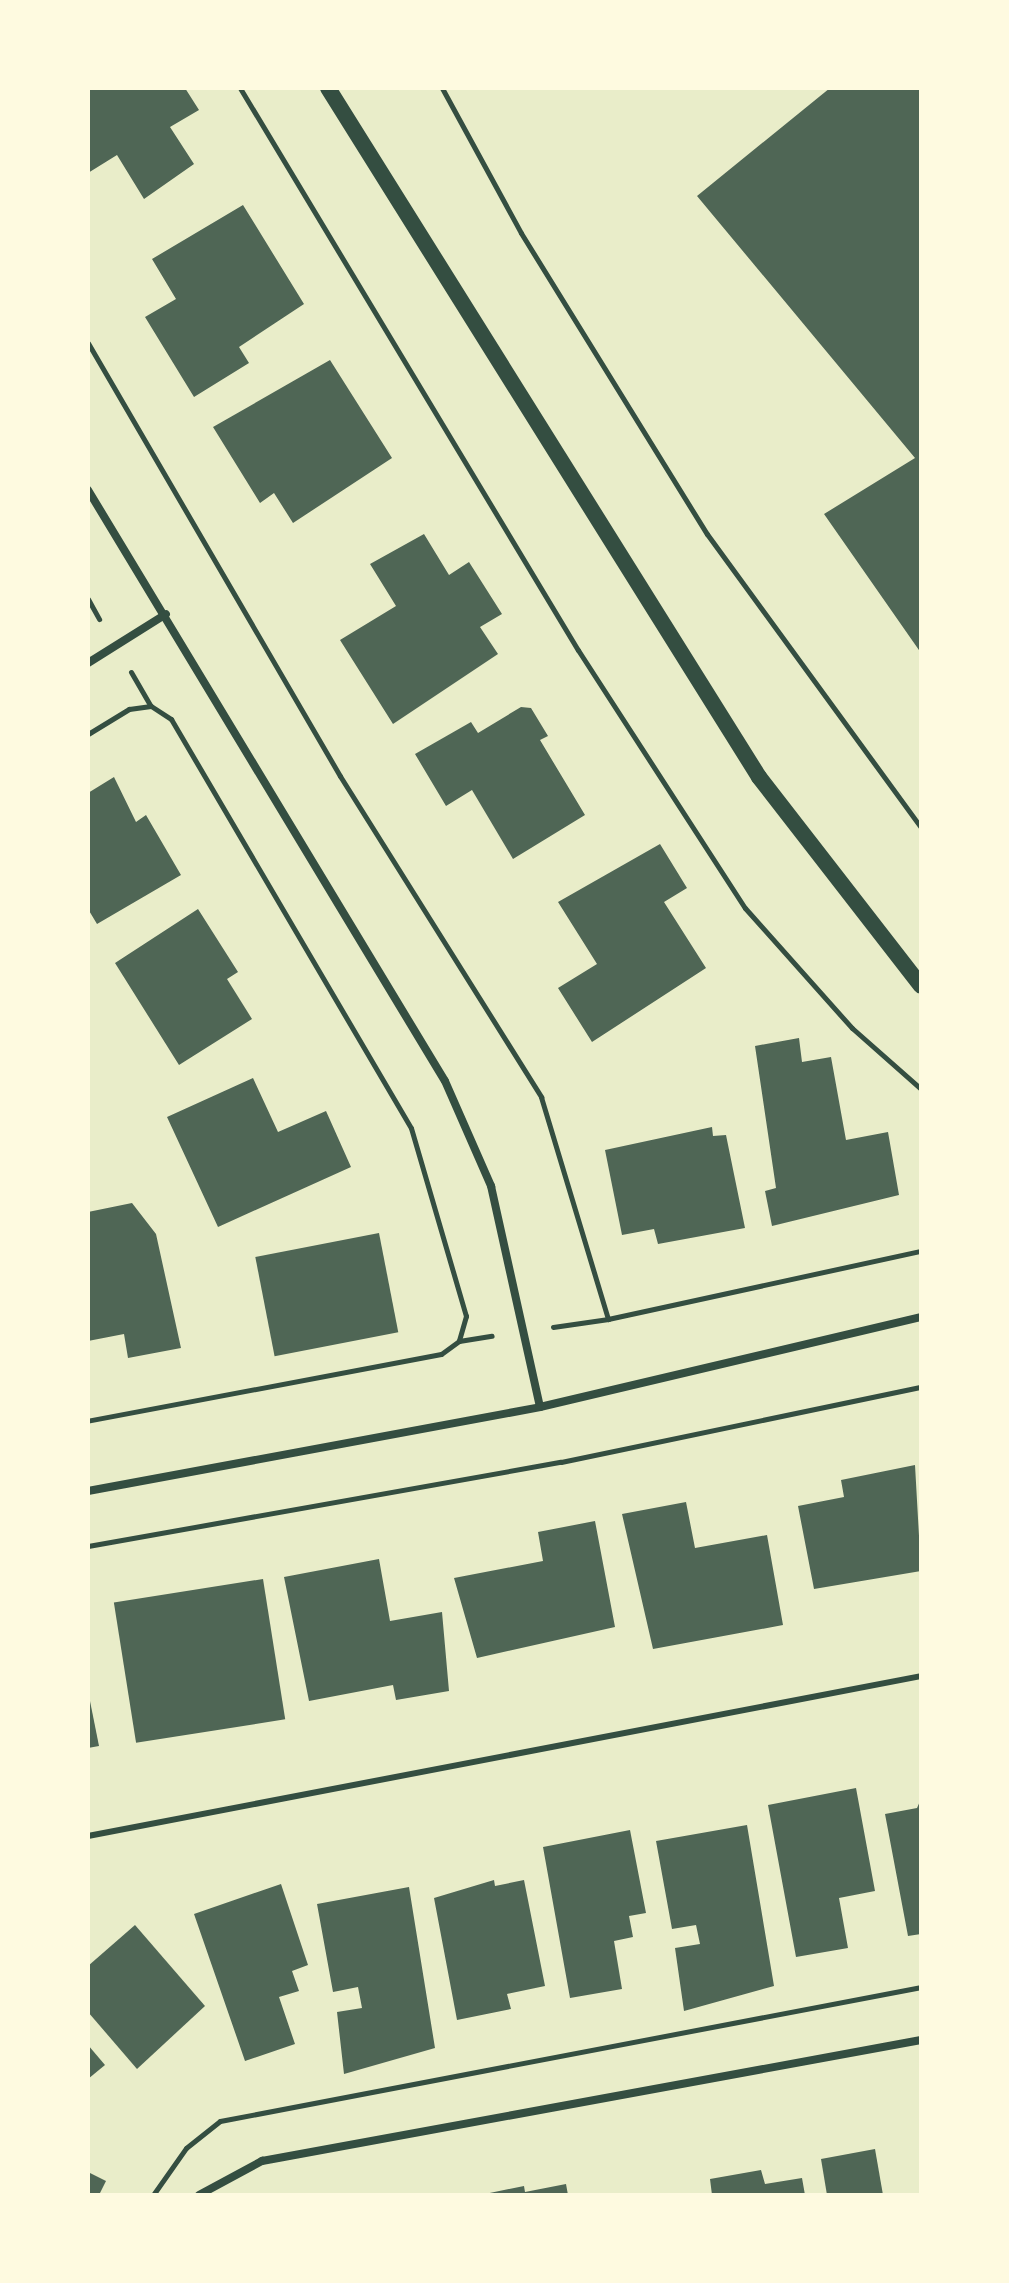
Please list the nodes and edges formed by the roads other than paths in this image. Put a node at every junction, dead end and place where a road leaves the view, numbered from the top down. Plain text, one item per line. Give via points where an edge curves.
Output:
1 (328, 88) edge
2 (88, 490) edge
3 (166, 614) junction
4 (88, 663) edge
5 (921, 986) edge
6 (921, 1317) edge
7 (540, 1407) junction
8 (88, 1491) edge
9 (921, 1676) edge
10 (88, 1836) edge
11 (921, 2040) edge
12 (200, 2193) edge

1 - 5 main road via 759,777
2 - 3 street
3 - 4 street
3 - 7 street via 445,1081 491,1186
6 - 7 street
7 - 8 street
9 - 10 lane
11 - 12 street via 262,2161

